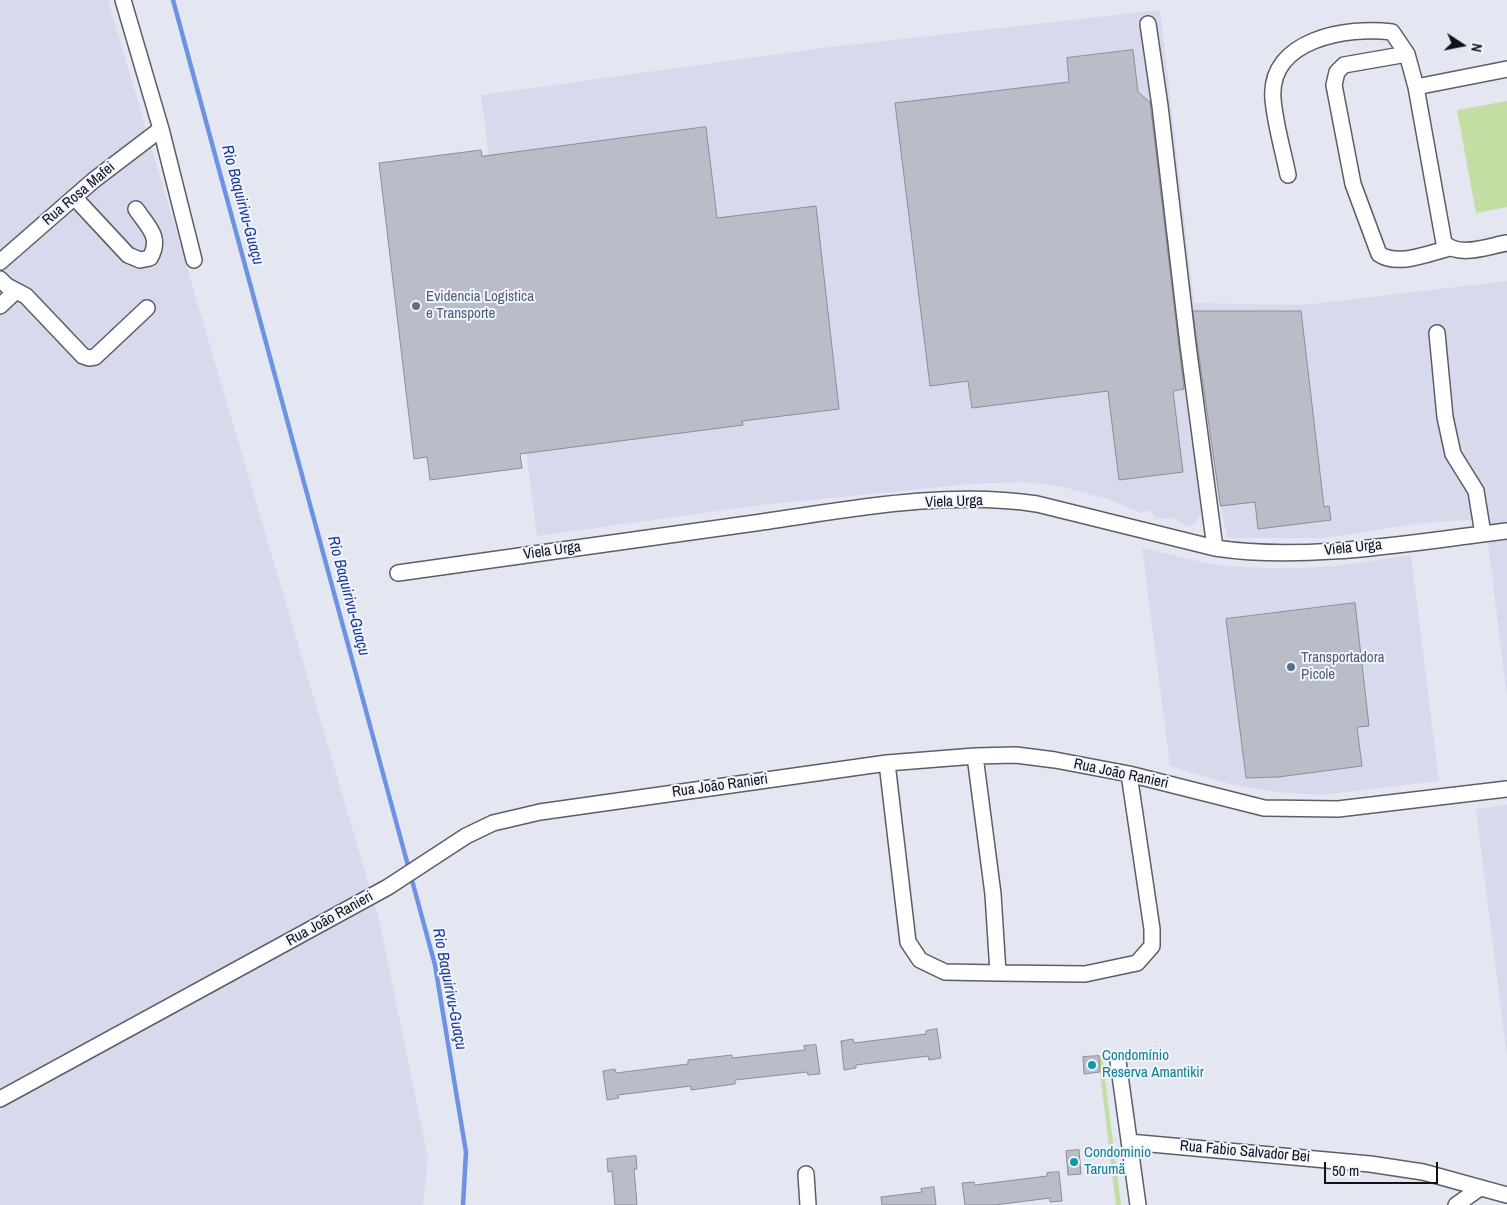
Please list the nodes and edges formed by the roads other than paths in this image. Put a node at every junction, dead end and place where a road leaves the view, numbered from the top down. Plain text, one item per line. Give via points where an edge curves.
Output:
1 (123, 0) edge
2 (1148, 24) dead end
3 (1407, 54) junction
4 (1507, 69) edge
5 (1416, 87) junction
6 (161, 129) junction
7 (1288, 174) dead end
8 (74, 197) junction
9 (136, 209) dead end
10 (1507, 243) edge
11 (1450, 248) junction
12 (194, 260) dead end
13 (0, 262) edge
14 (0, 279) edge
15 (16, 291) junction
16 (0, 306) edge
17 (147, 308) dead end
18 (1437, 333) dead end
19 (1507, 531) edge
20 (1484, 534) junction
21 (1215, 548) junction
22 (398, 573) dead end
23 (975, 756) junction
24 (887, 763) junction
25 (1129, 774) junction
26 (1507, 788) edge
27 (998, 973) junction
28 (1118, 1061) dead end
29 (0, 1099) edge
30 (1129, 1142) junction
31 (806, 1174) dead end
32 (1480, 1188) junction
33 (1507, 1195) edge
34 (808, 1205) edge
35 (1138, 1205) edge
36 (1456, 1205) edge

1 - 6 street
2 - 21 street
3 - 5 street
3 - 7 street via 1392,32 1374,29 1334,33 1293,51 1277,72 1272,98
3 - 11 street via 1344,65 1338,72 1334,85 1353,184 1379,254 1386,259 1398,260
4 - 5 street
5 - 11 street via 1444,243
6 - 8 street, Rua Rosa Mafei
6 - 12 street
8 - 9 street via 128,255 140,260 150,258 156,248 156,240
8 - 13 street, Rua Rosa Mafei
10 - 11 street via 1462,251
14 - 15 street
15 - 16 street
15 - 17 street via 26,296 83,356 89,358 95,357
18 - 20 street via 1445,417 1453,454 1476,491
19 - 20 street, Viela Urga
20 - 21 street, Viela Urga via 1311,553
21 - 22 street, Viela Urga via 1037,504 962,499 858,508
23 - 24 street, Rua João Ranieri
23 - 25 street, Rua João Ranieri via 1016,755
23 - 27 street via 993,894
24 - 27 street via 908,942 920,960 945,972
24 - 29 street, Rua João Ranieri via 540,812 492,823 466,836 388,887
25 - 26 street, Rua João Ranieri via 1264,808 1338,809
25 - 27 street via 1152,946 1137,963 1085,974
28 - 30 street
30 - 32 street, Rua Fabio Salvador Bei via 1370,1164 1423,1172
30 - 35 street
31 - 34 street
32 - 33 street, Rua Fabio Salvador Bei
32 - 36 street

